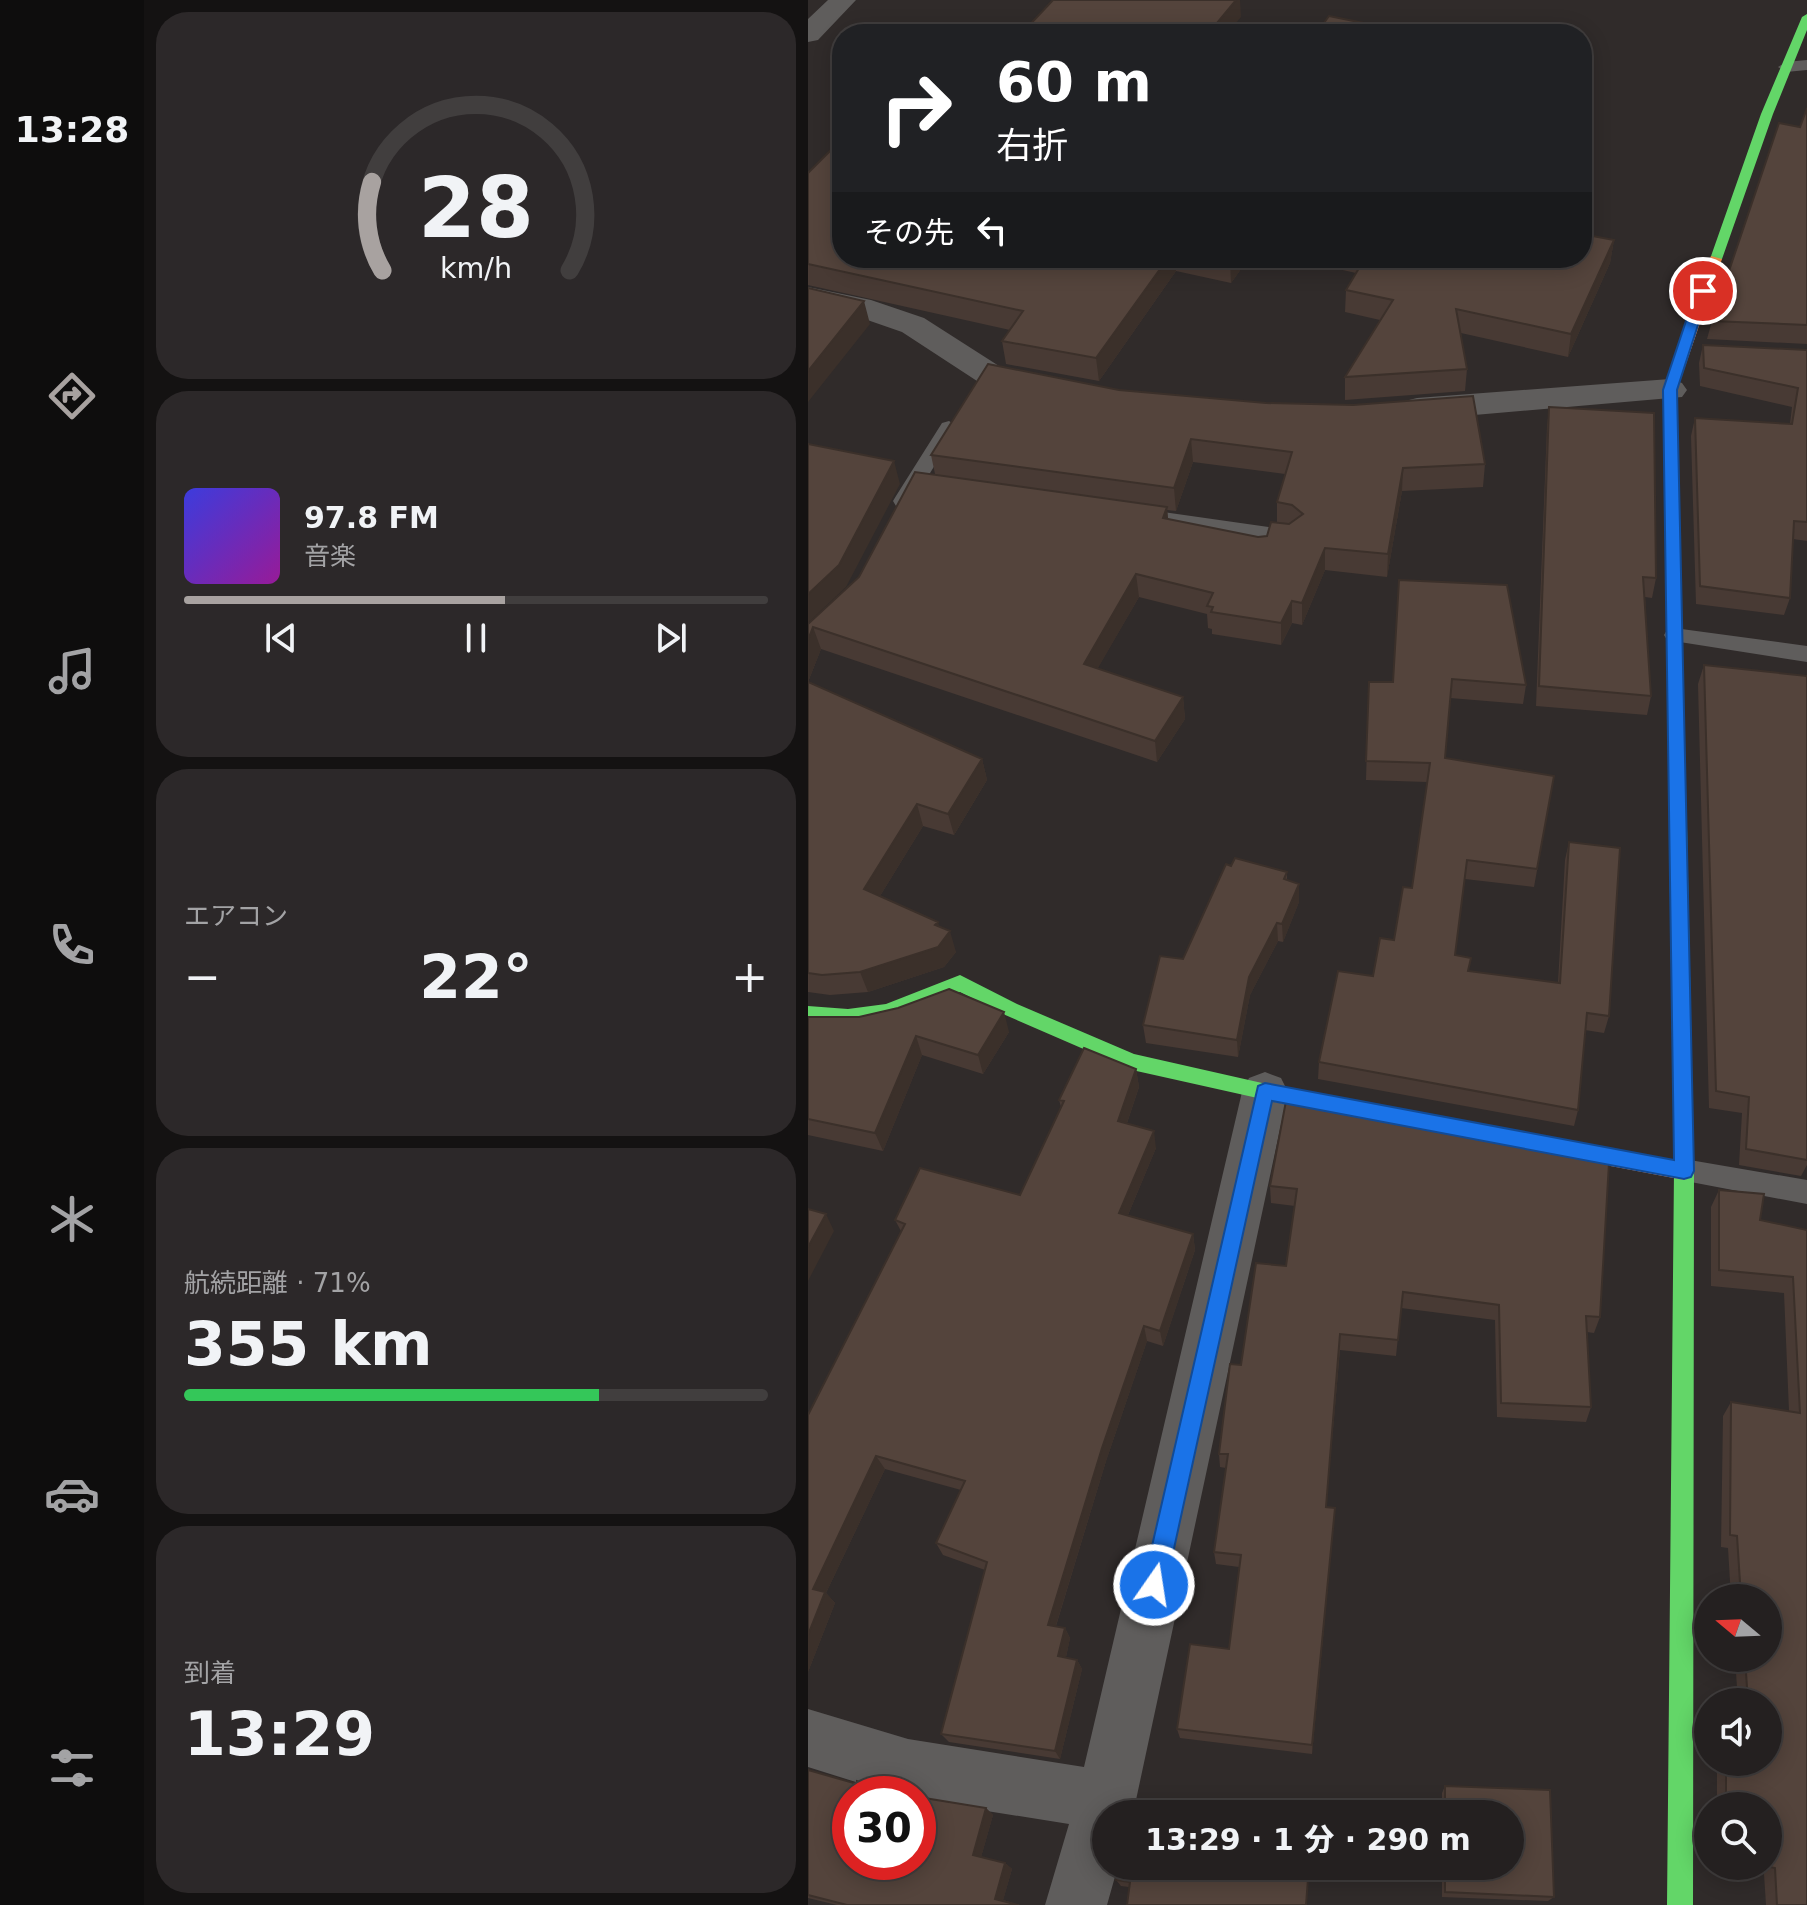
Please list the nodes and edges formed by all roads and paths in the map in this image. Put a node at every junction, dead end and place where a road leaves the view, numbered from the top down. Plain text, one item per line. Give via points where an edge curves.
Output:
1 (843, 0) edge
2 (1807, 17) edge
3 (808, 34) edge
4 (1807, 65) edge
5 (1786, 67) junction
6 (808, 297) edge
7 (1681, 351) junction
8 (1722, 351) edge
9 (1670, 390) junction
10 (1078, 391) edge
11 (1382, 412) edge
12 (957, 416) edge
13 (1133, 515) edge
14 (891, 525) edge
15 (1290, 537) edge
16 (1674, 635) junction
17 (1807, 654) edge
18 (808, 1014) edge
19 (1265, 1092) junction
20 (1684, 1171) junction
21 (1807, 1192) edge
22 (808, 1738) edge
23 (1106, 1800) joint
24 (1092, 1849) edge
25 (1076, 1905) edge
26 (1680, 1905) edge

1 - 3 street
2 - 5 street
4 - 5 lane
5 - 7 street
6 - 10 street via 913,325 981,385
7 - 8 street
7 - 9 street
9 - 11 street
9 - 16 street
12 - 14 lane via 920,485
13 - 15 lane
16 - 17 lane
16 - 20 street
18 - 19 street via 826,1019 888,1011 920,1003 960,983 1132,1062
19 - 20 street
19 - 23 street
20 - 21 lane
20 - 26 street
22 - 23 street via 908,1769
24 - 25 street

